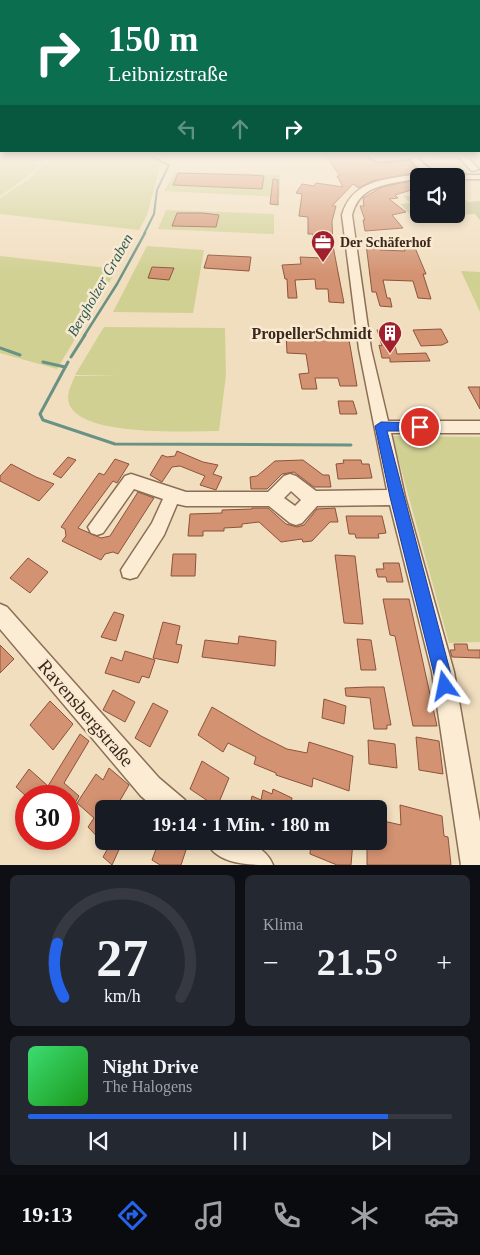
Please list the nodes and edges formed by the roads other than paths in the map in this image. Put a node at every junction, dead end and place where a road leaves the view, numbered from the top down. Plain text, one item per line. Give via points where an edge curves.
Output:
1 (356, 194) edge
2 (381, 426) junction
3 (480, 427) edge
4 (172, 496) junction
5 (397, 497) junction
6 (272, 499) junction
7 (313, 499) junction
8 (97, 527) dead end
9 (130, 570) dead end
10 (0, 614) edge
11 (165, 800) edge
12 (234, 850) edge
13 (260, 865) edge
14 (474, 865) edge

1 - 2 street via 348,205 347,215 365,349
2 - 3 street
2 - 5 street
4 - 6 street via 186,500
4 - 8 street via 131,481
4 - 9 street via 158,529
5 - 7 street
5 - 14 street via 443,672
6 - 7 street via 290,481
6 - 7 street via 296,517
10 - 11 street, Ravensbergstraße via 150,787
12 - 13 street

